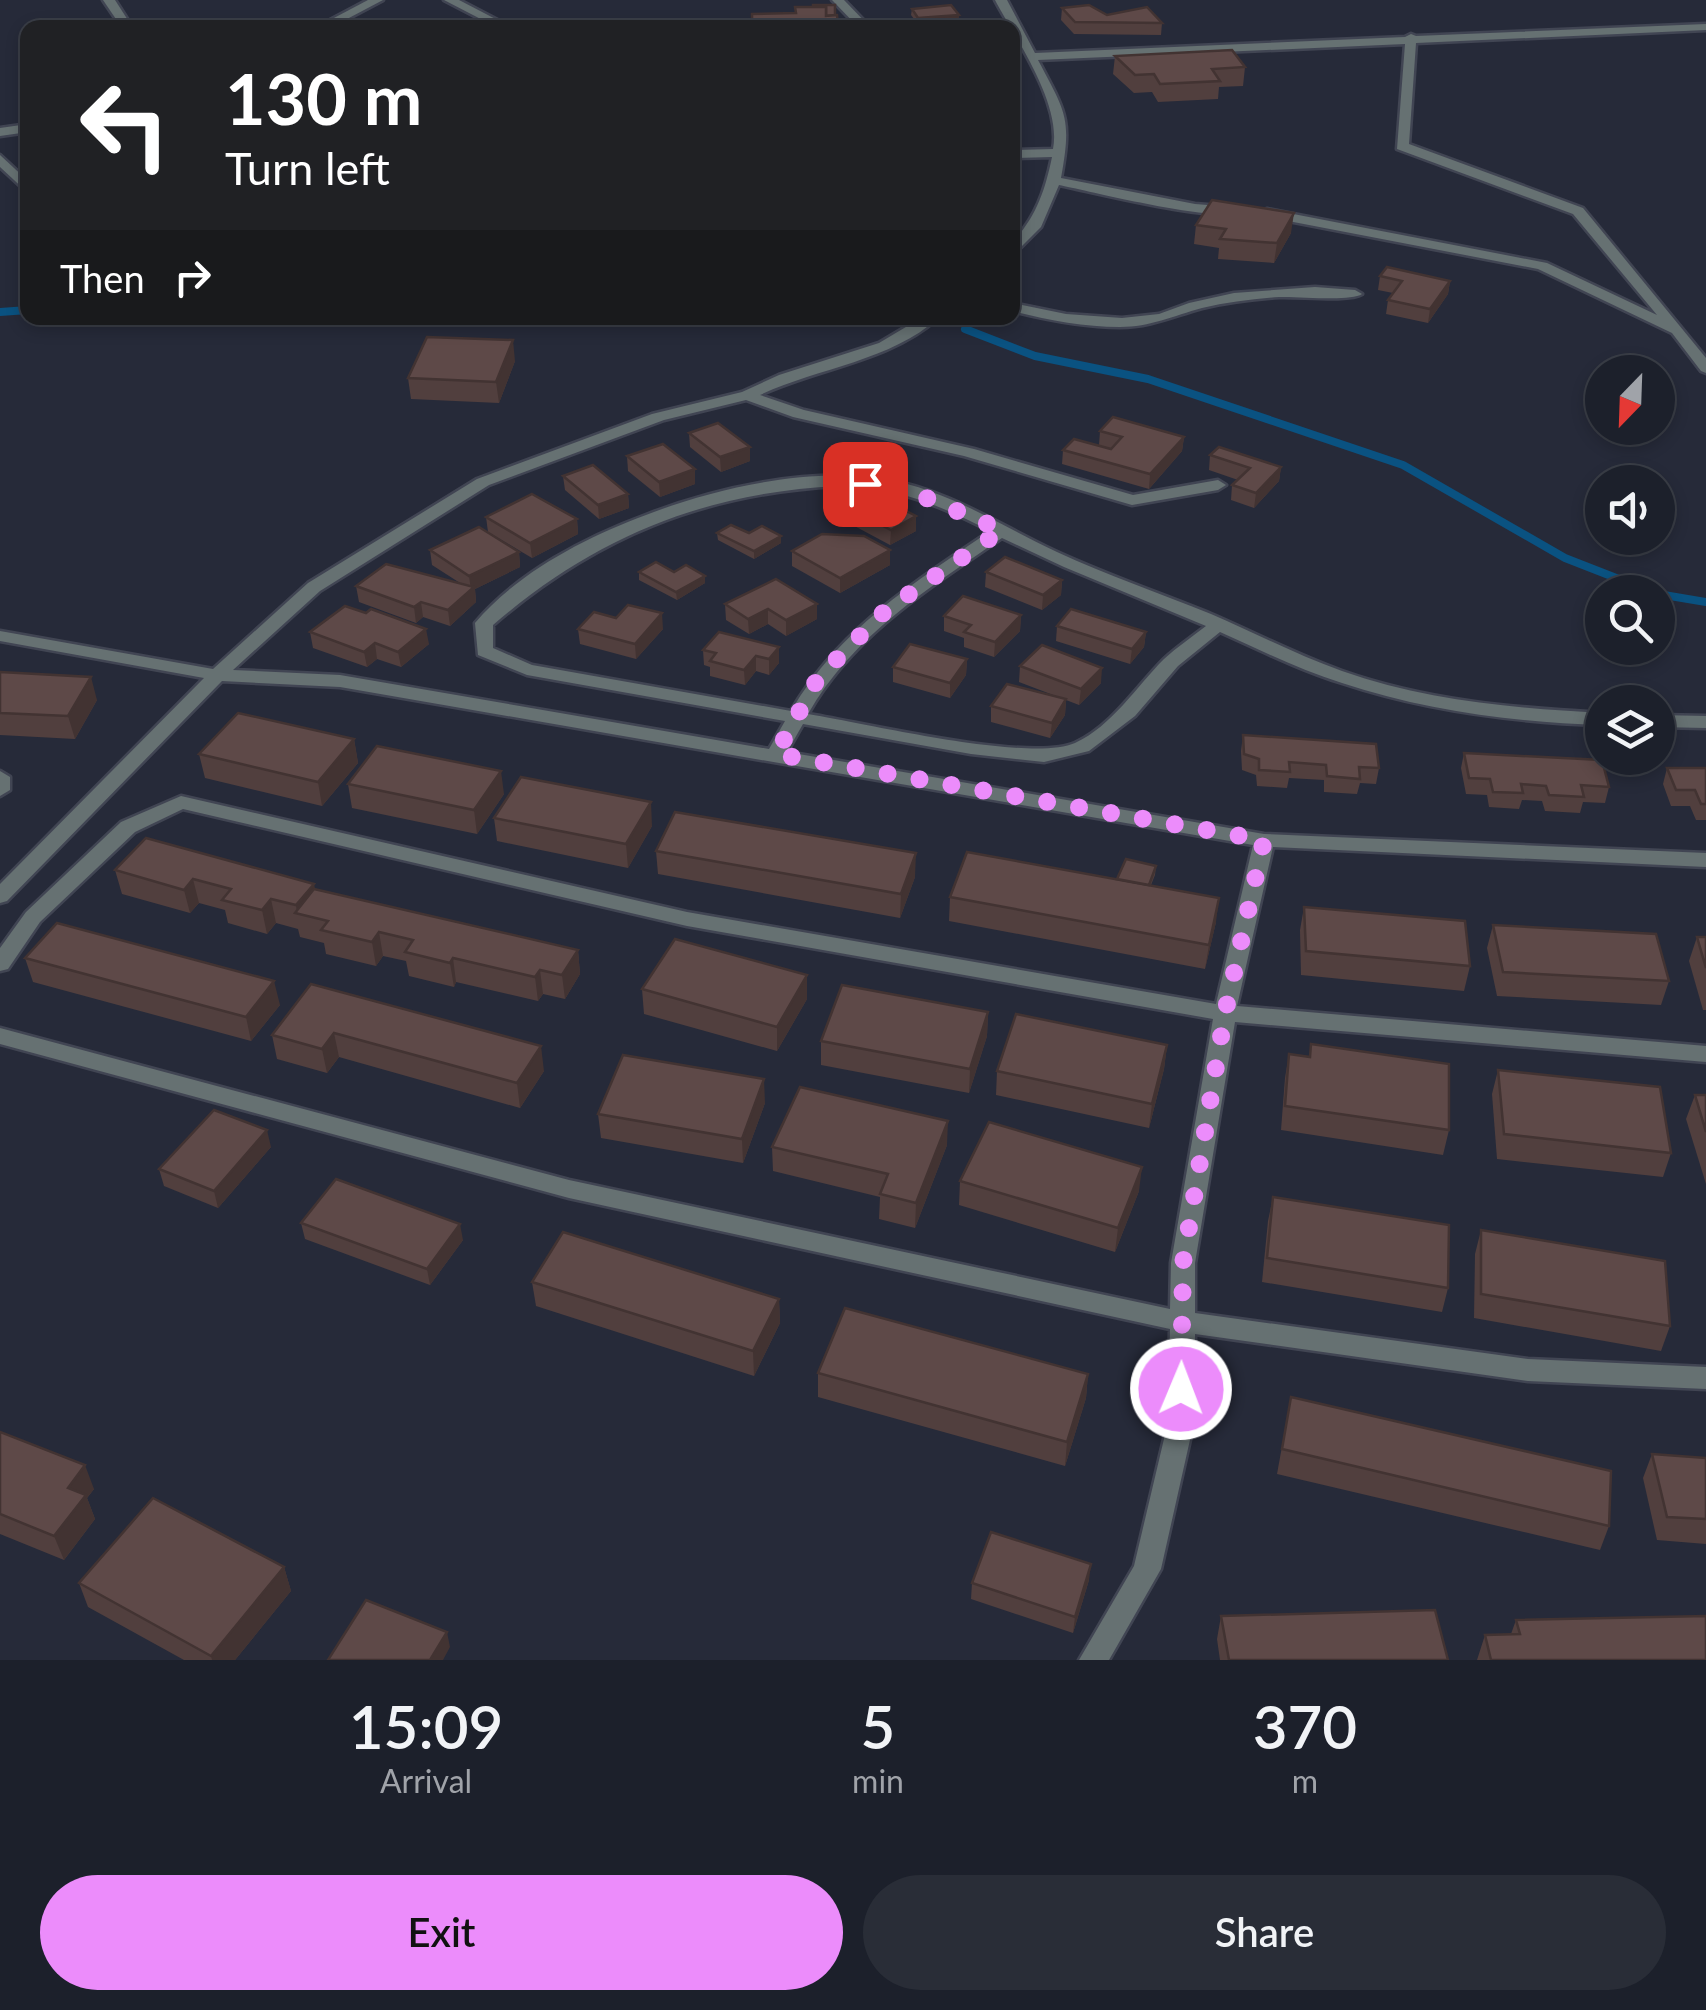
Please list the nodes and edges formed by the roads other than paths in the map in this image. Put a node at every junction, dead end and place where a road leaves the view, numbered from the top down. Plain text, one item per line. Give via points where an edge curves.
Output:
1 (377, 0) edge
2 (450, 0) edge
3 (838, 0) edge
4 (336, 20) edge
5 (491, 20) edge
6 (858, 20) edge
7 (1706, 27) edge
8 (1411, 36) junction
9 (1020, 39) edge
10 (1029, 57) junction
11 (1058, 153) junction
12 (1020, 154) edge
13 (0, 159) edge
14 (1053, 180) junction
15 (20, 181) edge
16 (1020, 243) edge
17 (1355, 294) dead end
18 (1020, 308) edge
19 (919, 325) edge
20 (1677, 330) junction
21 (1706, 368) edge
22 (746, 396) junction
23 (1218, 485) dead end
24 (1002, 530) junction
25 (1218, 624) junction
26 (0, 636) edge
27 (217, 675) junction
28 (1585, 718) edge
29 (796, 719) junction
30 (1675, 721) edge
31 (1706, 722) edge
32 (776, 754) junction
33 (0, 777) edge
34 (0, 790) edge
35 (1264, 840) junction
36 (1706, 860) edge
37 (0, 896) edge
38 (0, 964) edge
39 (1225, 1013) junction
40 (0, 1036) edge
41 (1706, 1054) edge
42 (1182, 1322) junction
43 (1706, 1378) edge
44 (1093, 1660) edge

1 - 4 lane
2 - 5 lane
3 - 6 lane
7 - 8 lane
8 - 10 lane
8 - 20 lane via 1402,146 1578,211
9 - 10 lane
10 - 11 lane via 1058,109
11 - 12 lane
11 - 14 lane
13 - 15 lane
14 - 16 lane
14 - 20 lane via 1195,208 1276,214 1542,266
17 - 18 lane via 1317,290 1246,297 1160,319 1100,323
19 - 22 lane via 884,346
20 - 21 lane
22 - 23 lane via 1132,500
22 - 27 lane via 658,417 483,482 314,587
24 - 25 lane
24 - 29 lane via 886,610 818,678
24 - 29 lane via 898,486 832,481 745,489 640,519 574,551 484,623 484,651 527,670
25 - 28 lane via 1348,680 1424,700
25 - 29 lane via 1082,748 1044,756
26 - 27 lane
27 - 32 lane via 340,681
27 - 37 lane
29 - 32 lane
30 - 31 lane
32 - 35 lane
33 - 34 lane
35 - 36 lane
35 - 39 lane
38 - 39 lane via 33,918 128,827 181,802 687,919
39 - 41 lane
39 - 42 lane via 1183,1263
40 - 42 lane via 569,1189
42 - 43 lane via 1528,1370
42 - 44 lane via 1181,1422 1147,1569

